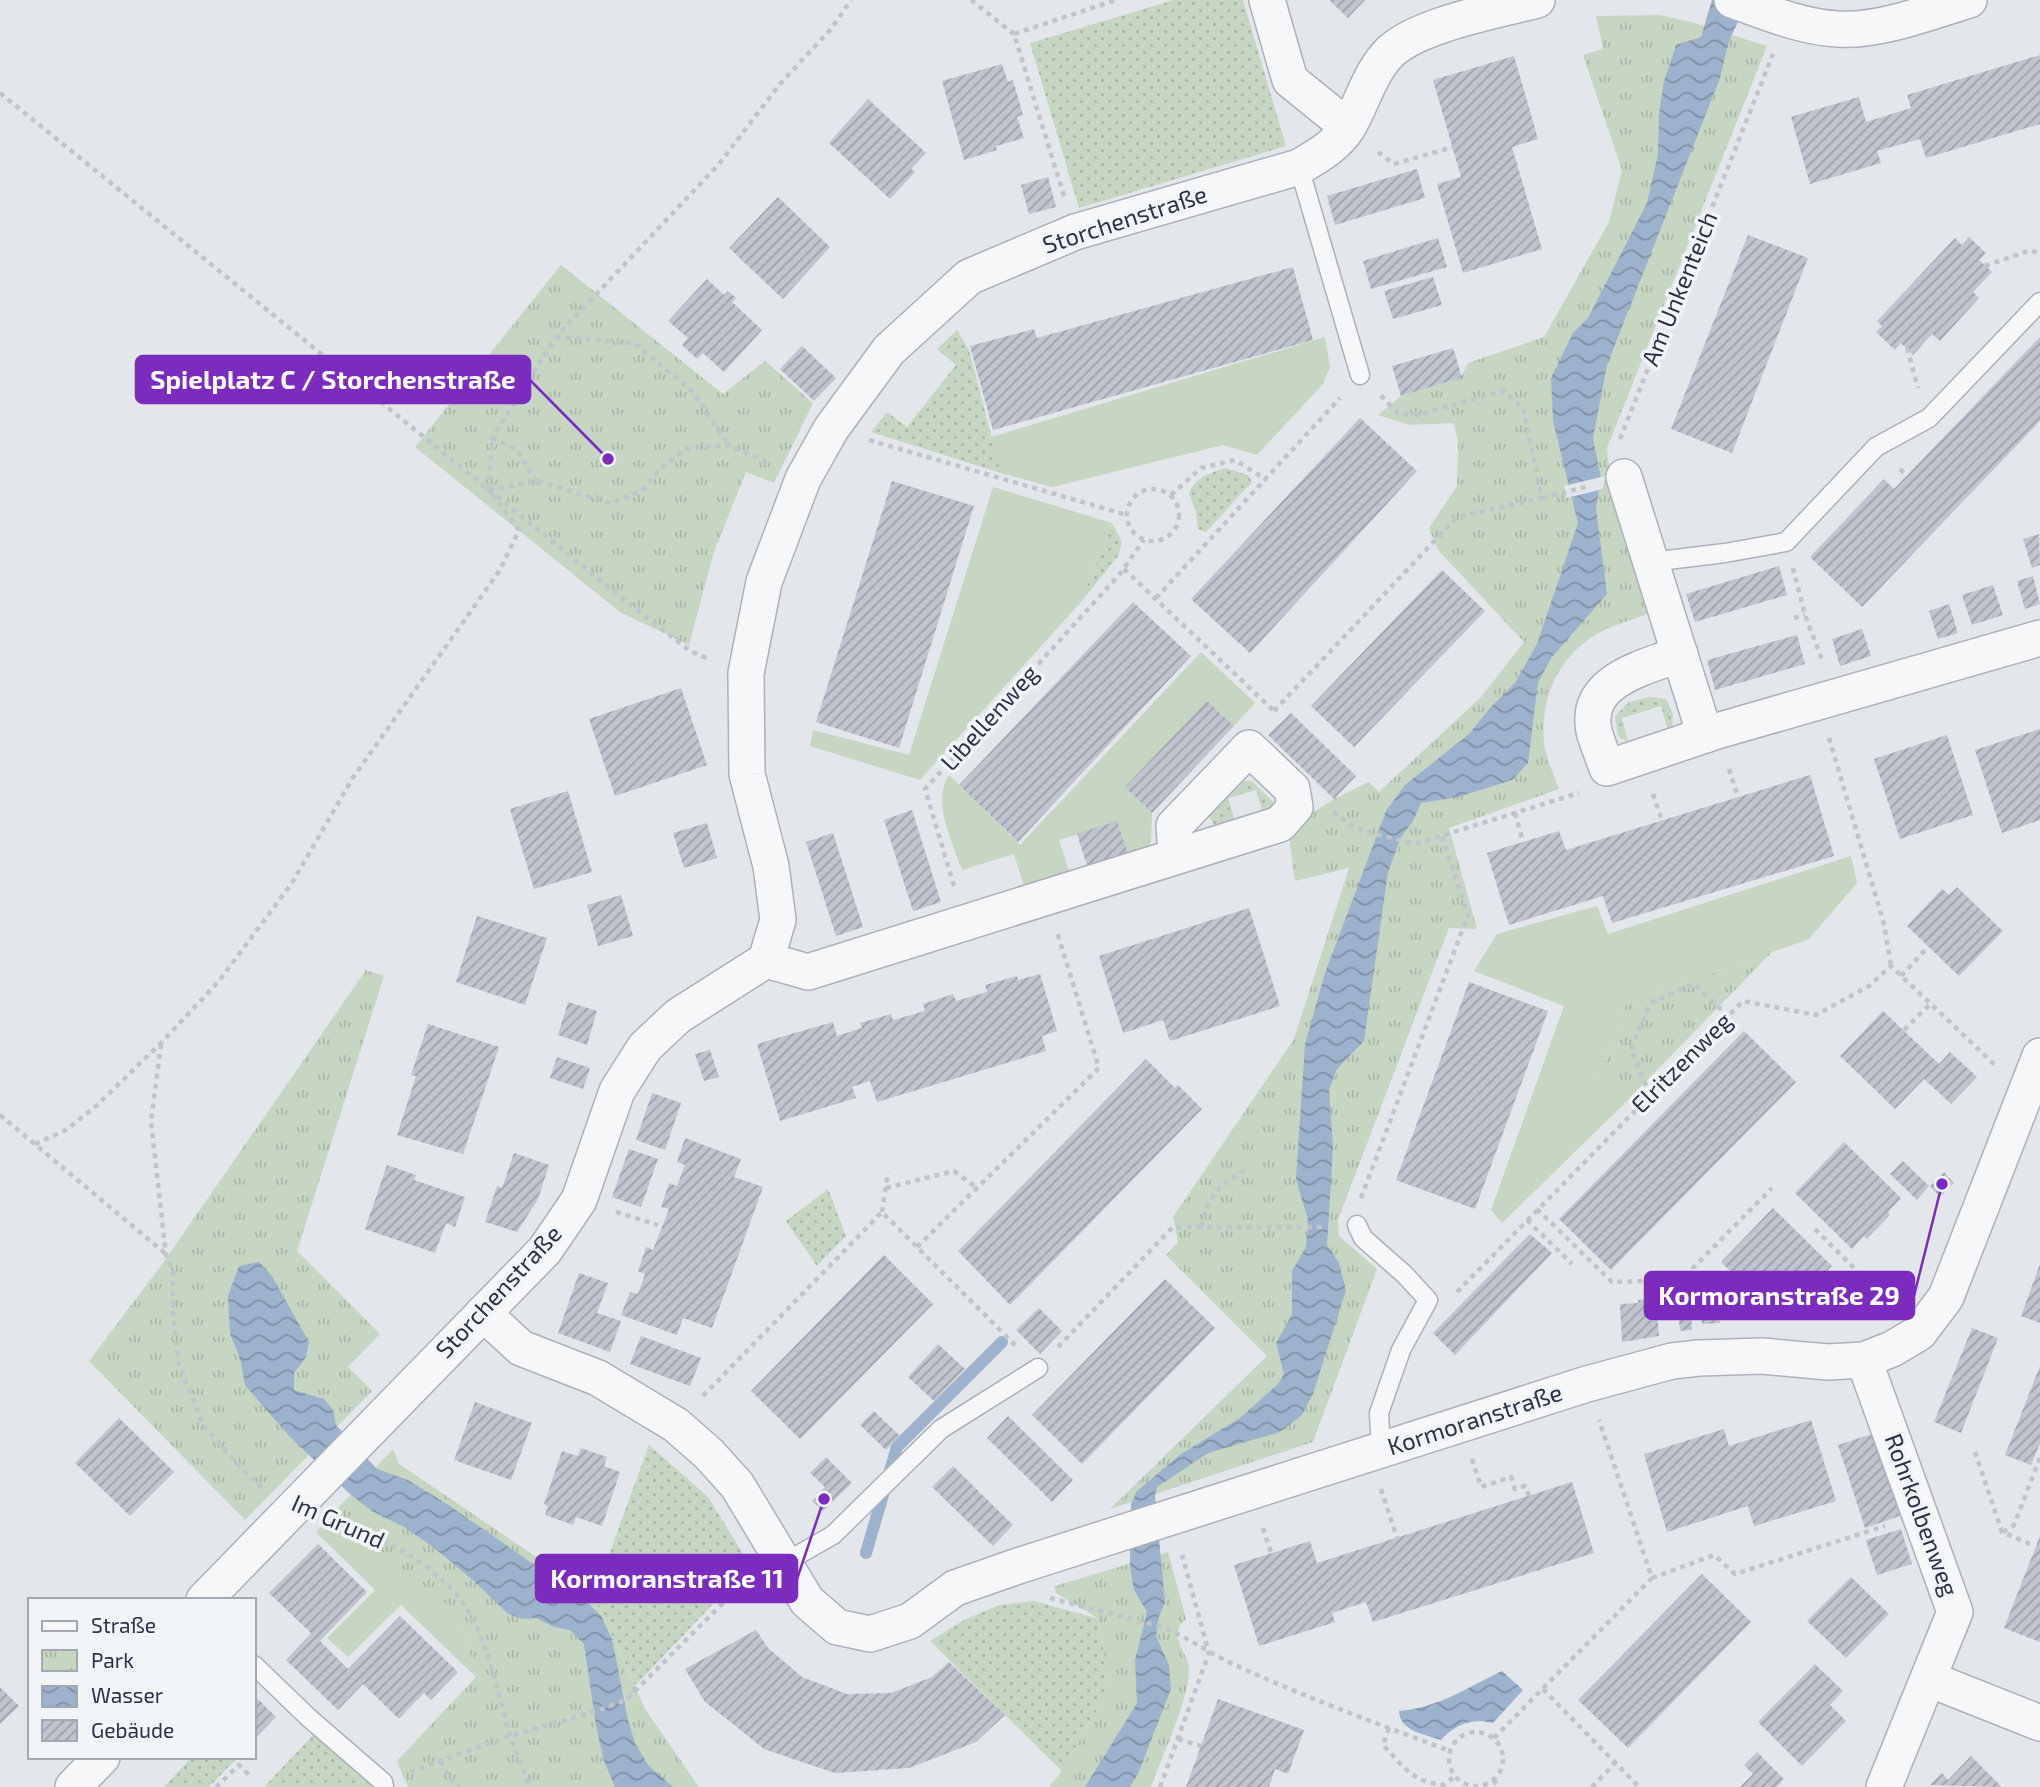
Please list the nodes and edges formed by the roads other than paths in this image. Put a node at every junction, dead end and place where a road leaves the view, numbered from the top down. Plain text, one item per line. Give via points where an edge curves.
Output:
1 (1267, 0) edge
2 (1537, 0) edge
3 (1732, 0) edge
4 (1969, 0) edge
5 (1348, 127) junction
6 (1299, 167) junction
7 (2040, 302) edge
8 (1360, 375) road end
9 (1610, 481) road end
10 (1651, 562) junction
11 (2040, 638) edge
12 (1680, 654) junction
13 (1705, 735) junction
14 (1176, 855) junction
15 (766, 960) junction
16 (2034, 1071) edge
17 (1357, 1225) road end
18 (483, 1313) junction
19 (1864, 1360) junction
20 (1038, 1368) road end
21 (1375, 1452) junction
22 (784, 1563) junction
23 (206, 1598) edge
24 (256, 1667) edge
25 (1929, 1679) junction
26 (2040, 1723) edge
27 (100, 1759) edge
28 (384, 1784) edge
29 (73, 1787) edge
30 (1884, 1787) edge

1 - 5 street via 1290,80
2 - 5 street, Storchenstraße via 1420,32 1391,51 1373,74
3 - 4 street via 1838,30 1891,24
5 - 6 street, Storchenstraße via 1327,151
6 - 8 lane
6 - 15 street, Storchenstraße via 1075,232 969,277 889,350 831,429 803,479 764,582 746,673 747,774 771,866 778,920
7 - 10 lane via 1929,418 1876,447 1786,542
9 - 10 street
10 - 12 street
11 - 13 street
12 - 13 street
12 - 13 street via 1616,678 1596,700 1593,729 1607,768
14 - 14 street via 1174,826 1249,748 1292,789 1295,807 1280,824
14 - 15 street via 808,972
15 - 18 street, Storchenstraße via 678,1016 645,1047 617,1091 579,1200 545,1250
16 - 19 street, Kormoranstraße via 1946,1297 1919,1333
17 - 21 lane via 1363,1238 1428,1300 1401,1350 1380,1413
18 - 22 street, Kormoranstraße via 521,1348 598,1378 676,1425 737,1485
18 - 23 street, Storchenstraße
19 - 21 street, Kormoranstraße via 1686,1359 1587,1384
19 - 25 street, Rohrkolbenweg via 1955,1612
20 - 22 lane via 941,1429 833,1535
21 - 22 street, Kormoranstraße via 955,1588 910,1621 870,1634 837,1627 807,1601
24 - 28 lane
25 - 26 street
25 - 30 street, Rohrkolbenweg
27 - 29 street

